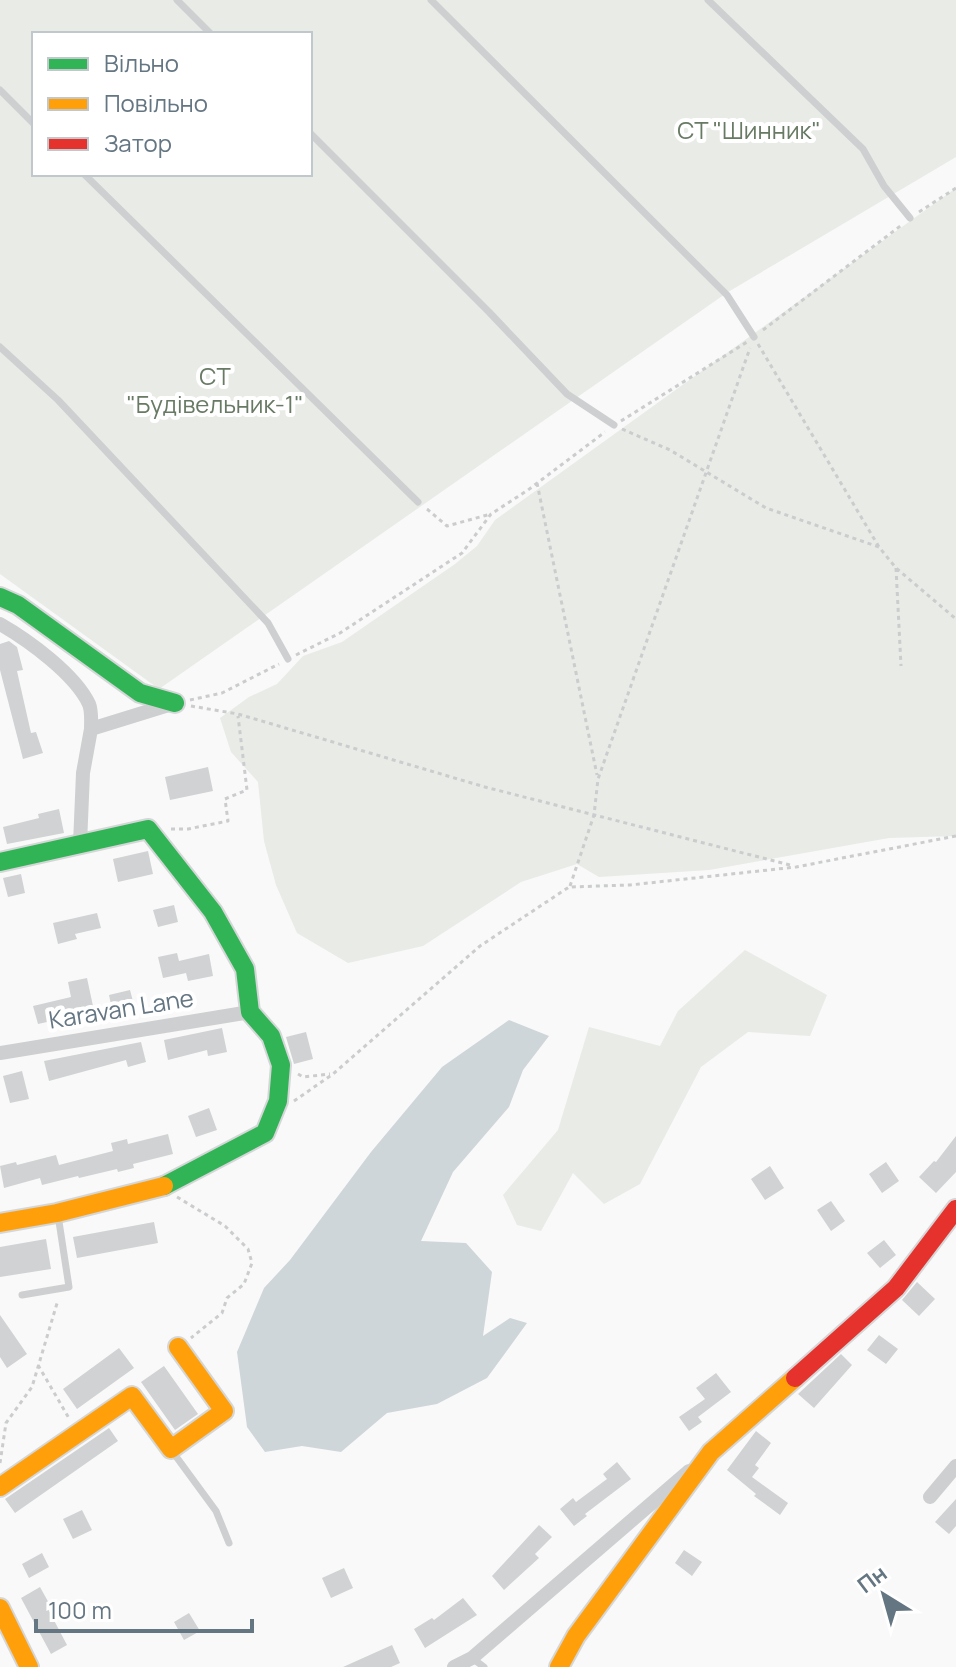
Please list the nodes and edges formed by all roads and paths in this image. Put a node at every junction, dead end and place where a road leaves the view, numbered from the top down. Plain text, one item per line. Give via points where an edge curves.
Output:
1 (177, 0) edge
2 (431, 0) edge
3 (708, 0) edge
4 (209, 32) edge
5 (0, 90) edge
6 (32, 122) edge
7 (312, 135) edge
8 (86, 176) edge
9 (956, 188) edge
10 (910, 218) junction
11 (754, 337) junction
12 (0, 347) edge
13 (614, 425) junction
14 (706, 472) junction
15 (537, 483) junction
16 (418, 502) joint
17 (491, 514) junction
18 (879, 547) junction
19 (896, 568) junction
20 (0, 597) edge
21 (956, 619) edge
22 (0, 624) edge
23 (288, 659) junction
24 (901, 666) dead end
25 (175, 703) junction
26 (238, 714) junction
27 (91, 729) junction
28 (598, 779) junction
29 (594, 815) junction
30 (188, 829) dead end
31 (956, 836) edge
32 (80, 844) junction
33 (0, 862) edge
34 (796, 867) junction
35 (569, 887) junction
36 (250, 1012) junction
37 (0, 1053) edge
38 (281, 1065) junction
39 (333, 1074) junction
40 (286, 1110) dead end
41 (158, 1189) junction
42 (57, 1213) junction
43 (953, 1219) edge
44 (0, 1223) edge
45 (61, 1288) junction
46 (22, 1295) dead end
47 (178, 1347) joint
48 (38, 1365) junction
49 (78, 1433) junction
50 (171, 1449) junction
51 (711, 1452) junction
52 (0, 1463) edge
53 (956, 1466) edge
54 (0, 1487) edge
55 (930, 1497) dead end
56 (229, 1543) dead end
57 (0, 1608) edge
58 (478, 1663) edge
59 (29, 1667) edge
60 (454, 1667) edge
61 (559, 1667) edge

1 - 4 lane
2 - 11 lane via 727,295
3 - 10 lane via 863,149
5 - 6 lane
7 - 13 lane via 567,394
8 - 16 lane
9 - 10 path
10 - 11 path
11 - 13 path
11 - 14 path
11 - 18 path
12 - 23 lane via 58,400 268,623
13 - 14 path
13 - 15 path
14 - 18 path via 766,508
14 - 28 path
15 - 17 path
15 - 28 path
16 - 17 path via 447,526
17 - 23 path via 462,553 340,633
18 - 19 path
19 - 21 path
19 - 24 path
20 - 25 street via 140,693
22 - 27 street via 63,670 89,705
23 - 25 path via 222,693
25 - 26 path
25 - 27 street
26 - 29 path
26 - 30 path via 247,790 225,799 228,821
27 - 32 street
28 - 29 path
29 - 34 path
29 - 35 path
31 - 34 path
32 - 33 street
32 - 36 street via 148,829 219,923 245,969
34 - 35 path
35 - 39 path via 480,946
36 - 37 street, Karavan Lane
36 - 38 street via 271,1036
38 - 39 path via 303,1077
38 - 41 street via 278,1101 265,1133
39 - 40 path
41 - 42 street
41 - 47 path via 225,1226 248,1249 252,1263 222,1313
42 - 44 street
42 - 45 lane via 69,1287
43 - 51 street via 896,1288
45 - 46 lane
45 - 48 path
47 - 50 street via 224,1411
48 - 49 path
48 - 52 path via 32,1387 6,1423
49 - 50 street via 132,1396
49 - 54 street
50 - 56 lane via 216,1511
51 - 58 street
51 - 61 street via 576,1636
53 - 55 street
57 - 59 street
58 - 60 street

